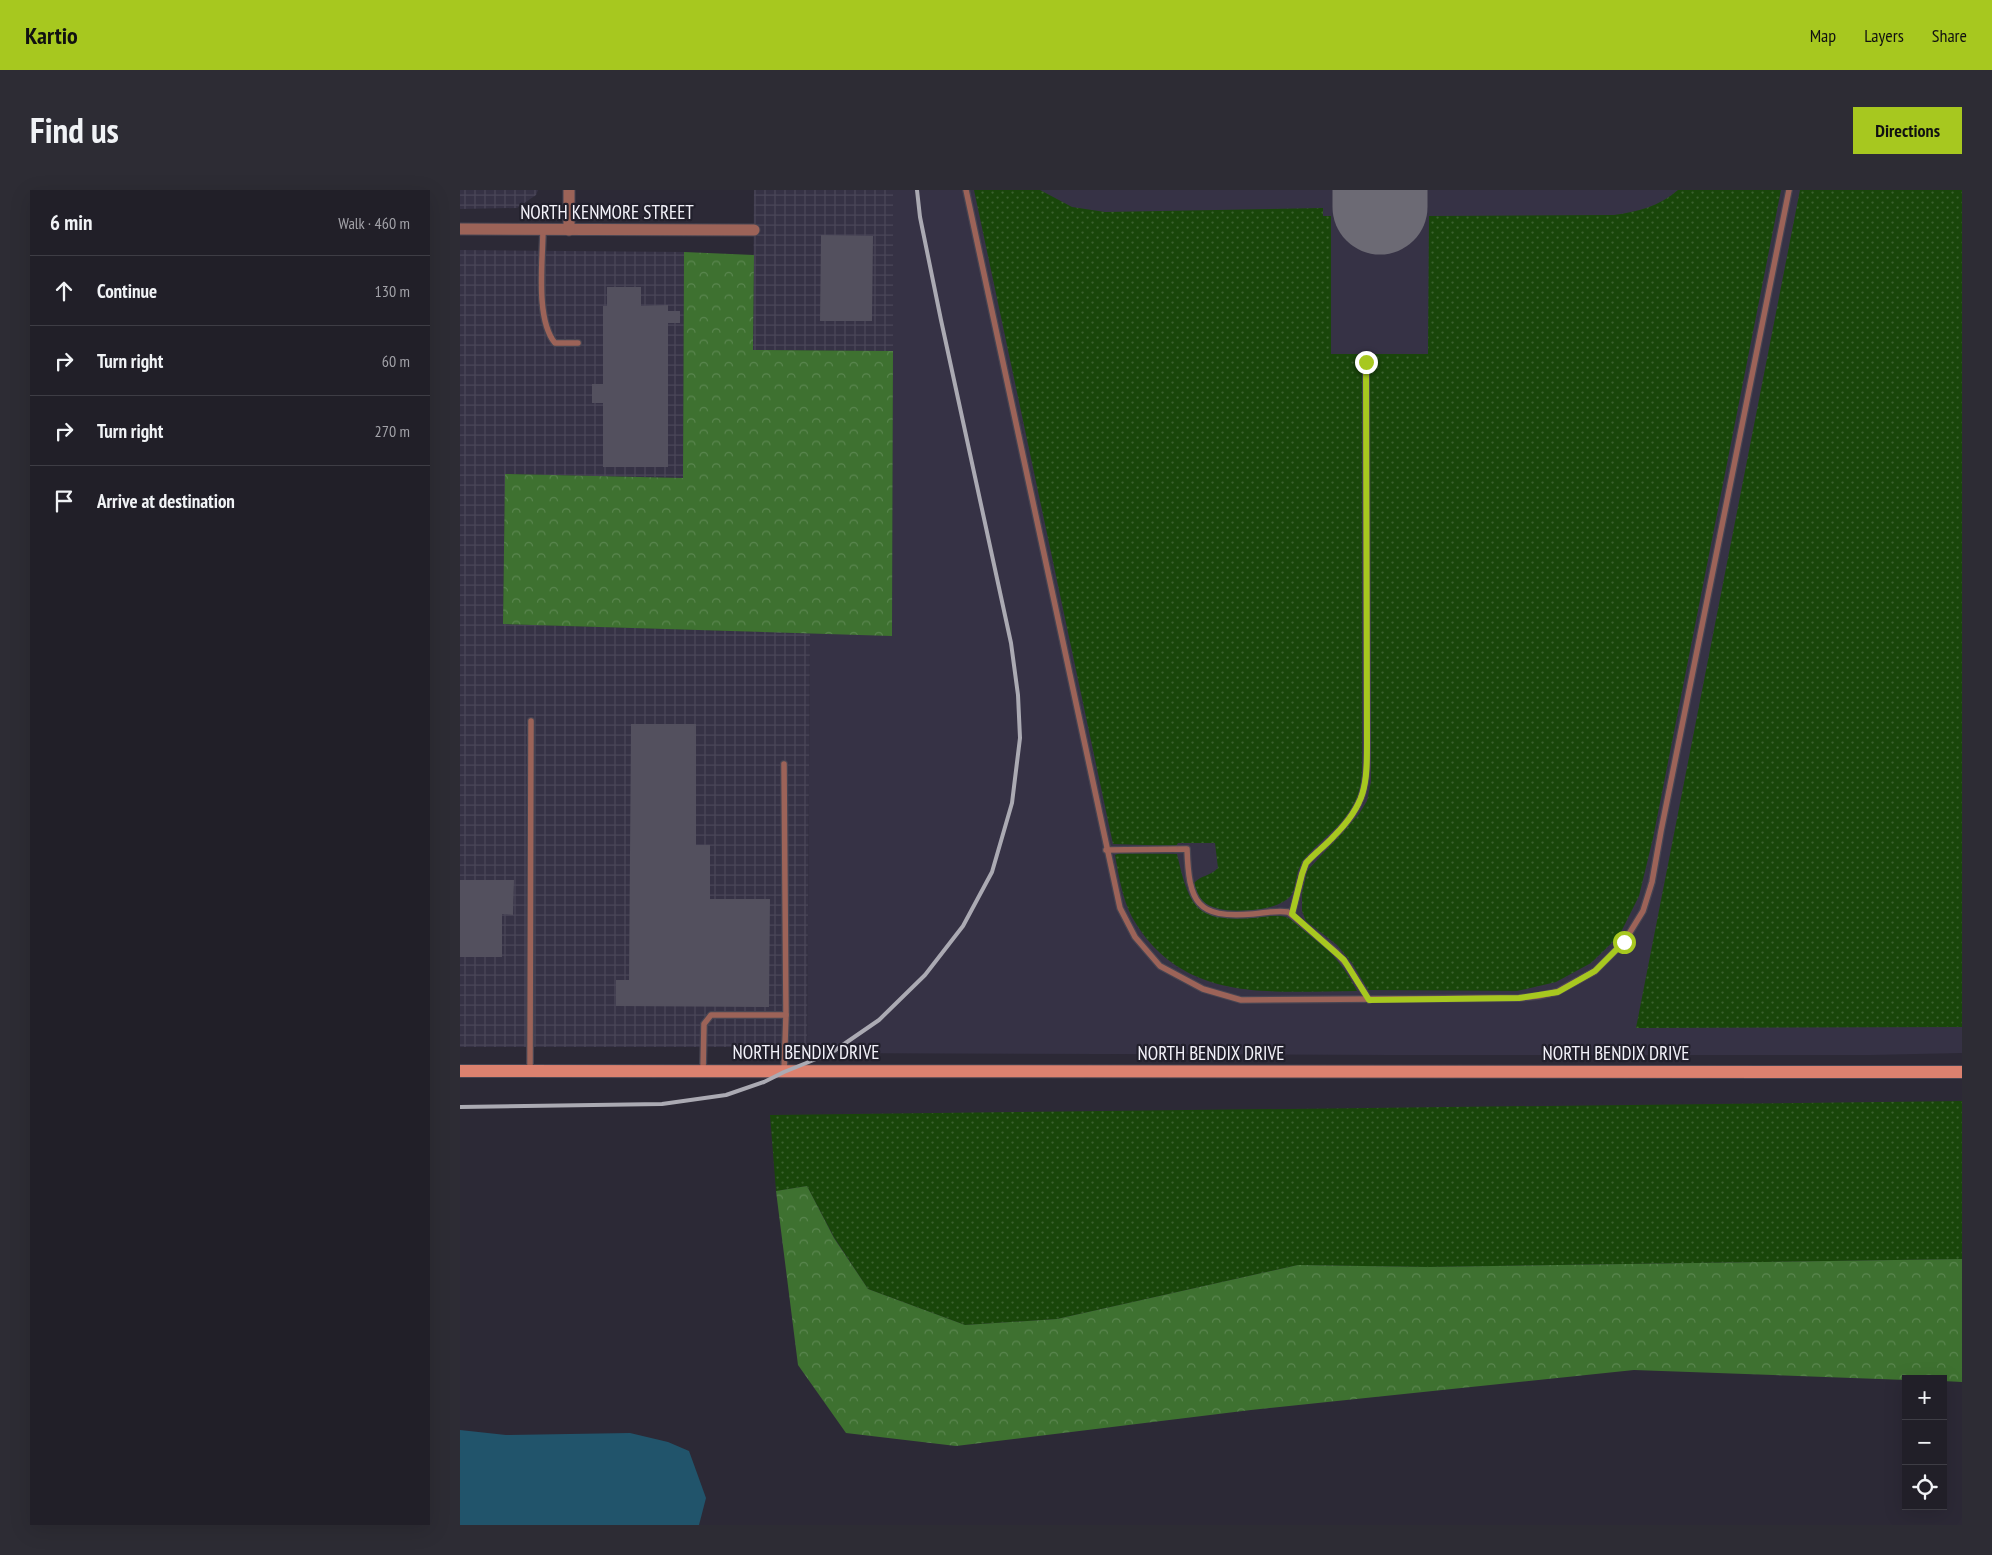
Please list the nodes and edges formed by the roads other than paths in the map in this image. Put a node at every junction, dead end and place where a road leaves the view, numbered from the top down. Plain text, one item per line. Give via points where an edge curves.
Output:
1 (569, 190) edge
2 (966, 190) edge
3 (1789, 190) edge
4 (460, 229) edge
5 (543, 229) junction
6 (569, 230) junction
7 (754, 230) dead end
8 (578, 343) dead end
9 (1366, 362) dead end
10 (531, 721) dead end
11 (784, 764) dead end
12 (1106, 850) junction
13 (1292, 914) junction
14 (1369, 1000) junction
15 (786, 1015) junction
16 (460, 1071) edge
17 (530, 1071) junction
18 (703, 1071) junction
19 (784, 1072) junction
20 (1962, 1072) edge

1 - 6 street
2 - 12 lane
3 - 14 lane via 1652,882 1643,911 1624,942 1595,971 1558,992 1519,998
4 - 5 street, NORTH KENMORE STREET
5 - 6 street, NORTH KENMORE STREET
5 - 8 lane via 543,305 549,336 555,343
6 - 7 street, NORTH KENMORE STREET
9 - 13 lane via 1365,788 1355,814 1306,863
10 - 17 lane
11 - 15 lane
12 - 13 lane via 1187,850 1190,888 1198,903 1206,909 1230,915 1280,910
12 - 14 lane via 1120,908 1135,937 1160,966 1203,989 1241,1000
13 - 14 lane via 1344,960
15 - 18 lane via 712,1015 704,1024
15 - 19 lane
16 - 17 street, NORTH BENDIX DRIVE
17 - 18 street, NORTH BENDIX DRIVE
18 - 19 street, NORTH BENDIX DRIVE
19 - 20 street, NORTH BENDIX DRIVE

